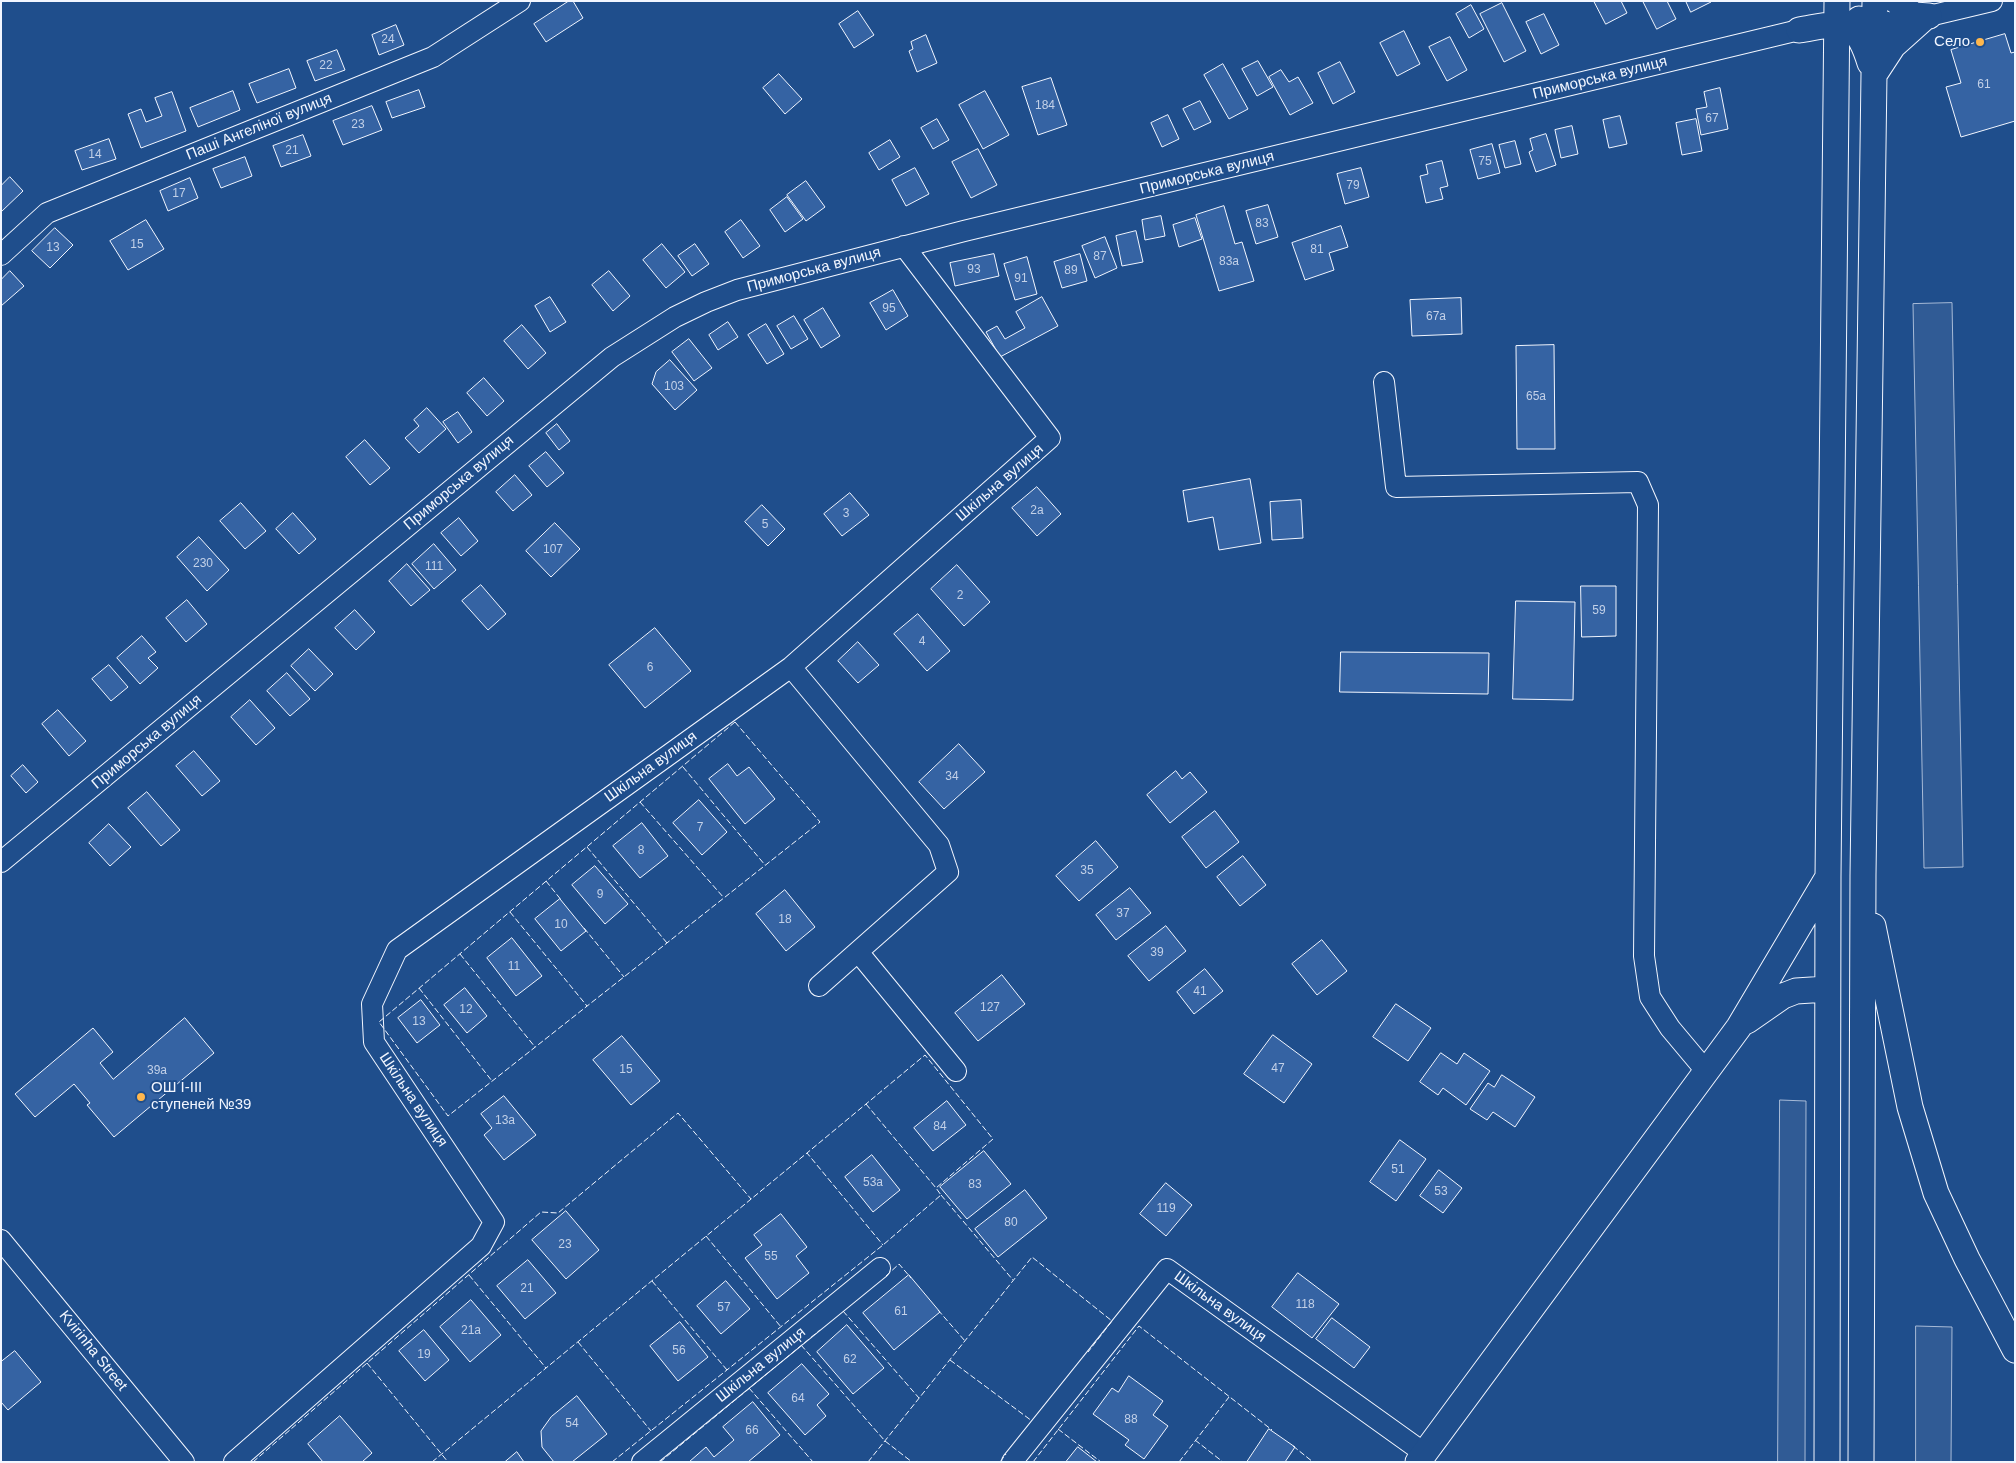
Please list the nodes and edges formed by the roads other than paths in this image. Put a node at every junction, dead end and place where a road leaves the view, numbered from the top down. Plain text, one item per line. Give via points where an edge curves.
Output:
1 (520, 1) edge
2 (1847, 1) edge
3 (1896, 1) edge
4 (1992, 1) edge
5 (1835, 9) edge
6 (1875, 12) edge
7 (1929, 16) junction
8 (1799, 30) junction
9 (1836, 56) junction
10 (1874, 75) junction
11 (904, 246) junction
12 (1, 255) edge
13 (1384, 382) dead end
14 (791, 667) junction
15 (1, 862) edge
16 (1862, 875) junction
17 (1828, 877) junction
18 (859, 953) junction
19 (820, 986) dead end
20 (1827, 988) junction
21 (1739, 1027) junction
22 (956, 1071) dead end
23 (1706, 1071) junction
24 (1, 1240) edge
25 (880, 1268) dead end
26 (2015, 1350) edge
27 (1421, 1458) edge
28 (184, 1462) edge
29 (234, 1462) edge
30 (642, 1462) edge
31 (1012, 1462) edge
32 (1827, 1462) edge
33 (1861, 1462) edge

1 - 12 street, Паші Ангеліної вулиця via 433,57 47,214
2 - 6 main road via 1856,18
3 - 7 main road via 1914,15
4 - 7 street
5 - 8 main road
5 - 9 main road
5 - 10 main road via 1864,42
6 - 7 main road via 1903,24
6 - 10 main road
7 - 10 main road via 1893,46
8 - 9 main road via 1822,36
8 - 11 street, Приморська вулиця
9 - 17 main road
10 - 16 main road
11 - 14 street, Шкільна вулиця via 1050,438
11 - 15 street, Приморська вулиця via 737,290 675,317 612,357
13 - 23 street via 1396,487 1638,482 1648,505 1644,956 1650,997 1670,1028
14 - 18 street via 939,845 948,872
14 - 29 street, Шкільна вулиця via 397,950 372,1004 374,1042 494,1222 481,1246
16 - 26 main road via 1910,1107 1936,1193
16 - 33 main road
17 - 20 main road
17 - 21 main road
18 - 19 street
18 - 22 street
20 - 21 main road via 1796,991 1783,996
20 - 32 main road
21 - 23 main road
23 - 27 main road
24 - 28 street, Kvirinha Street
25 - 30 street, Шкільна вулиця
27 - 31 street, Шкільна вулиця via 1167,1269

